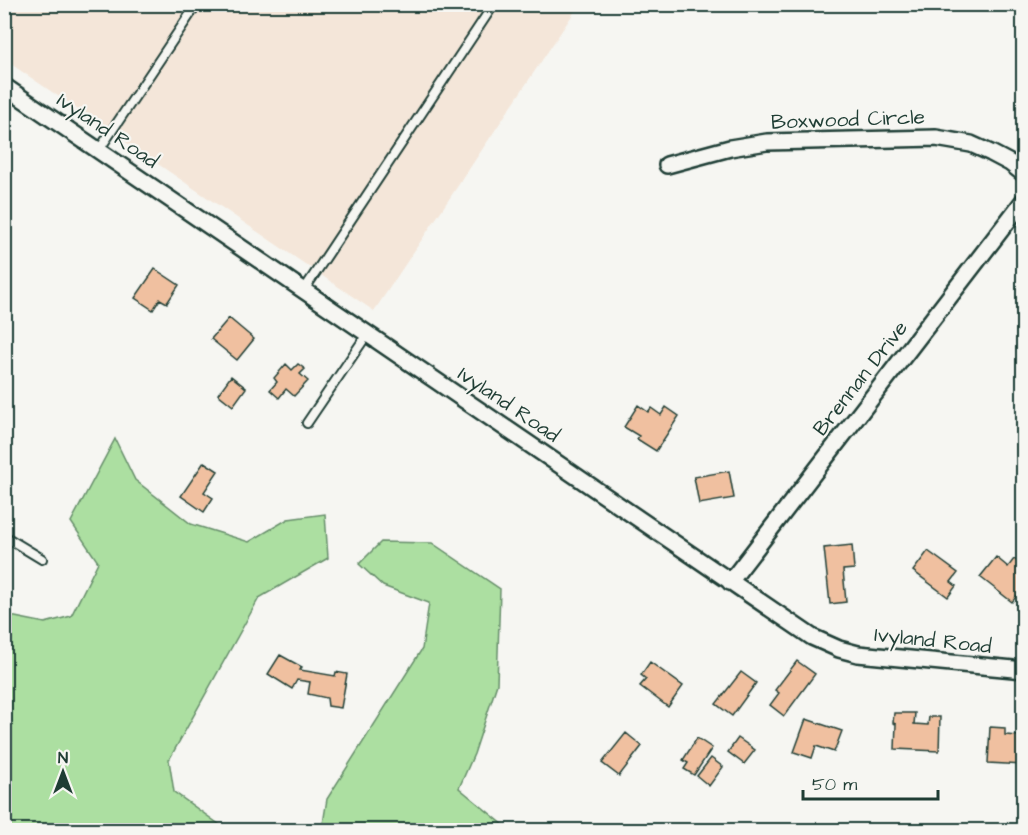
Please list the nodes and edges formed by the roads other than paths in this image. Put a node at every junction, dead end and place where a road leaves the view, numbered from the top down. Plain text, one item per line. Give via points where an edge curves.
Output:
1 (197, 4) edge
2 (494, 4) edge
3 (8, 94) edge
4 (99, 150) junction
5 (667, 165) dead end
6 (1023, 174) edge
7 (1023, 200) edge
8 (304, 290) junction
9 (368, 333) junction
10 (307, 423) dead end
11 (4, 536) edge
12 (42, 560) dead end
13 (730, 582) junction
14 (1023, 670) edge

1 - 4 lane
2 - 8 lane
3 - 4 street, Ivyland Road
4 - 8 street, Ivyland Road
5 - 6 street, Boxwood Circle via 767,142 936,138 970,144 1010,163
7 - 13 street, Brennan Drive
8 - 9 street, Ivyland Road
9 - 10 lane
9 - 13 street, Ivyland Road
11 - 12 lane
13 - 14 street, Ivyland Road via 813,637 839,649

